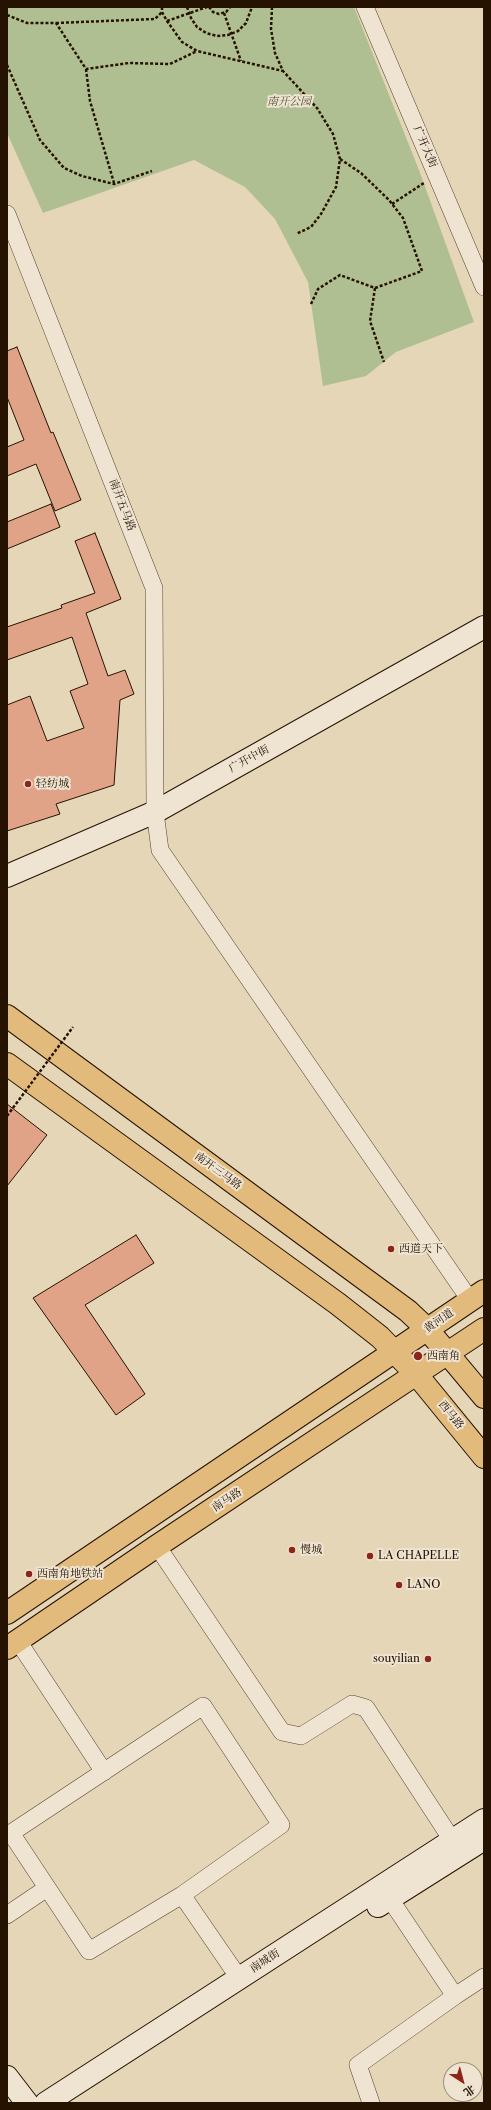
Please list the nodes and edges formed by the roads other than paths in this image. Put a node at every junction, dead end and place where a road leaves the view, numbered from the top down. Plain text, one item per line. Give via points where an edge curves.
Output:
1 (365, 7) edge
2 (7, 214) edge
3 (484, 287) edge
4 (484, 627) edge
5 (155, 812) junction
6 (7, 876) edge
7 (7, 1016) edge
8 (7, 1064) edge
9 (477, 1295) edge
10 (427, 1329) junction
11 (484, 1329) edge
12 (395, 1351) junction
13 (448, 1353) junction
14 (417, 1375) junction
15 (484, 1397) edge
16 (484, 1457) edge
17 (156, 1546) junction
18 (7, 1613) edge
19 (12, 1644) edge
20 (104, 1772) junction
21 (484, 1820) edge
22 (484, 1839) edge
23 (452, 1840) junction
24 (47, 1888) junction
25 (182, 1895) junction
26 (390, 1899) junction
27 (7, 1915) edge
28 (484, 1977) edge
29 (239, 1978) junction
30 (455, 1996) junction
31 (7, 2077) edge
32 (27, 2103) edge
33 (46, 2103) edge
34 (66, 2103) edge
35 (371, 2103) edge

1 - 3 street, 广开大街
2 - 5 street, 南开五马路 via 154,588
4 - 5 street, 广开中街
5 - 6 street, 广开中街
5 - 9 street, 南开五马路 via 160,850
7 - 10 main road, 南开三马路 via 408,1311
8 - 12 main road via 338,1304
9 - 10 main road, 黄河道
10 - 12 main road, 黄河道
10 - 13 main road
11 - 13 main road
12 - 14 main road
12 - 18 main road
13 - 14 main road, 南马路
13 - 15 main road
14 - 16 main road, 西马路
14 - 17 main road, 南马路
17 - 19 main road, 南马路
17 - 23 street via 282,1732 301,1736 352,1704 366,1708
19 - 20 street
20 - 24 street via 11,1833
20 - 25 street via 203,1706 281,1825
21 - 23 street, 南城街
22 - 26 street, 南城街
23 - 29 street, 南城街
24 - 25 street via 89,1951
24 - 27 street
25 - 29 street
26 - 30 street
26 - 34 street, 南城街
28 - 30 street
29 - 33 street, 南城街
30 - 35 street via 358,2066
31 - 32 street

